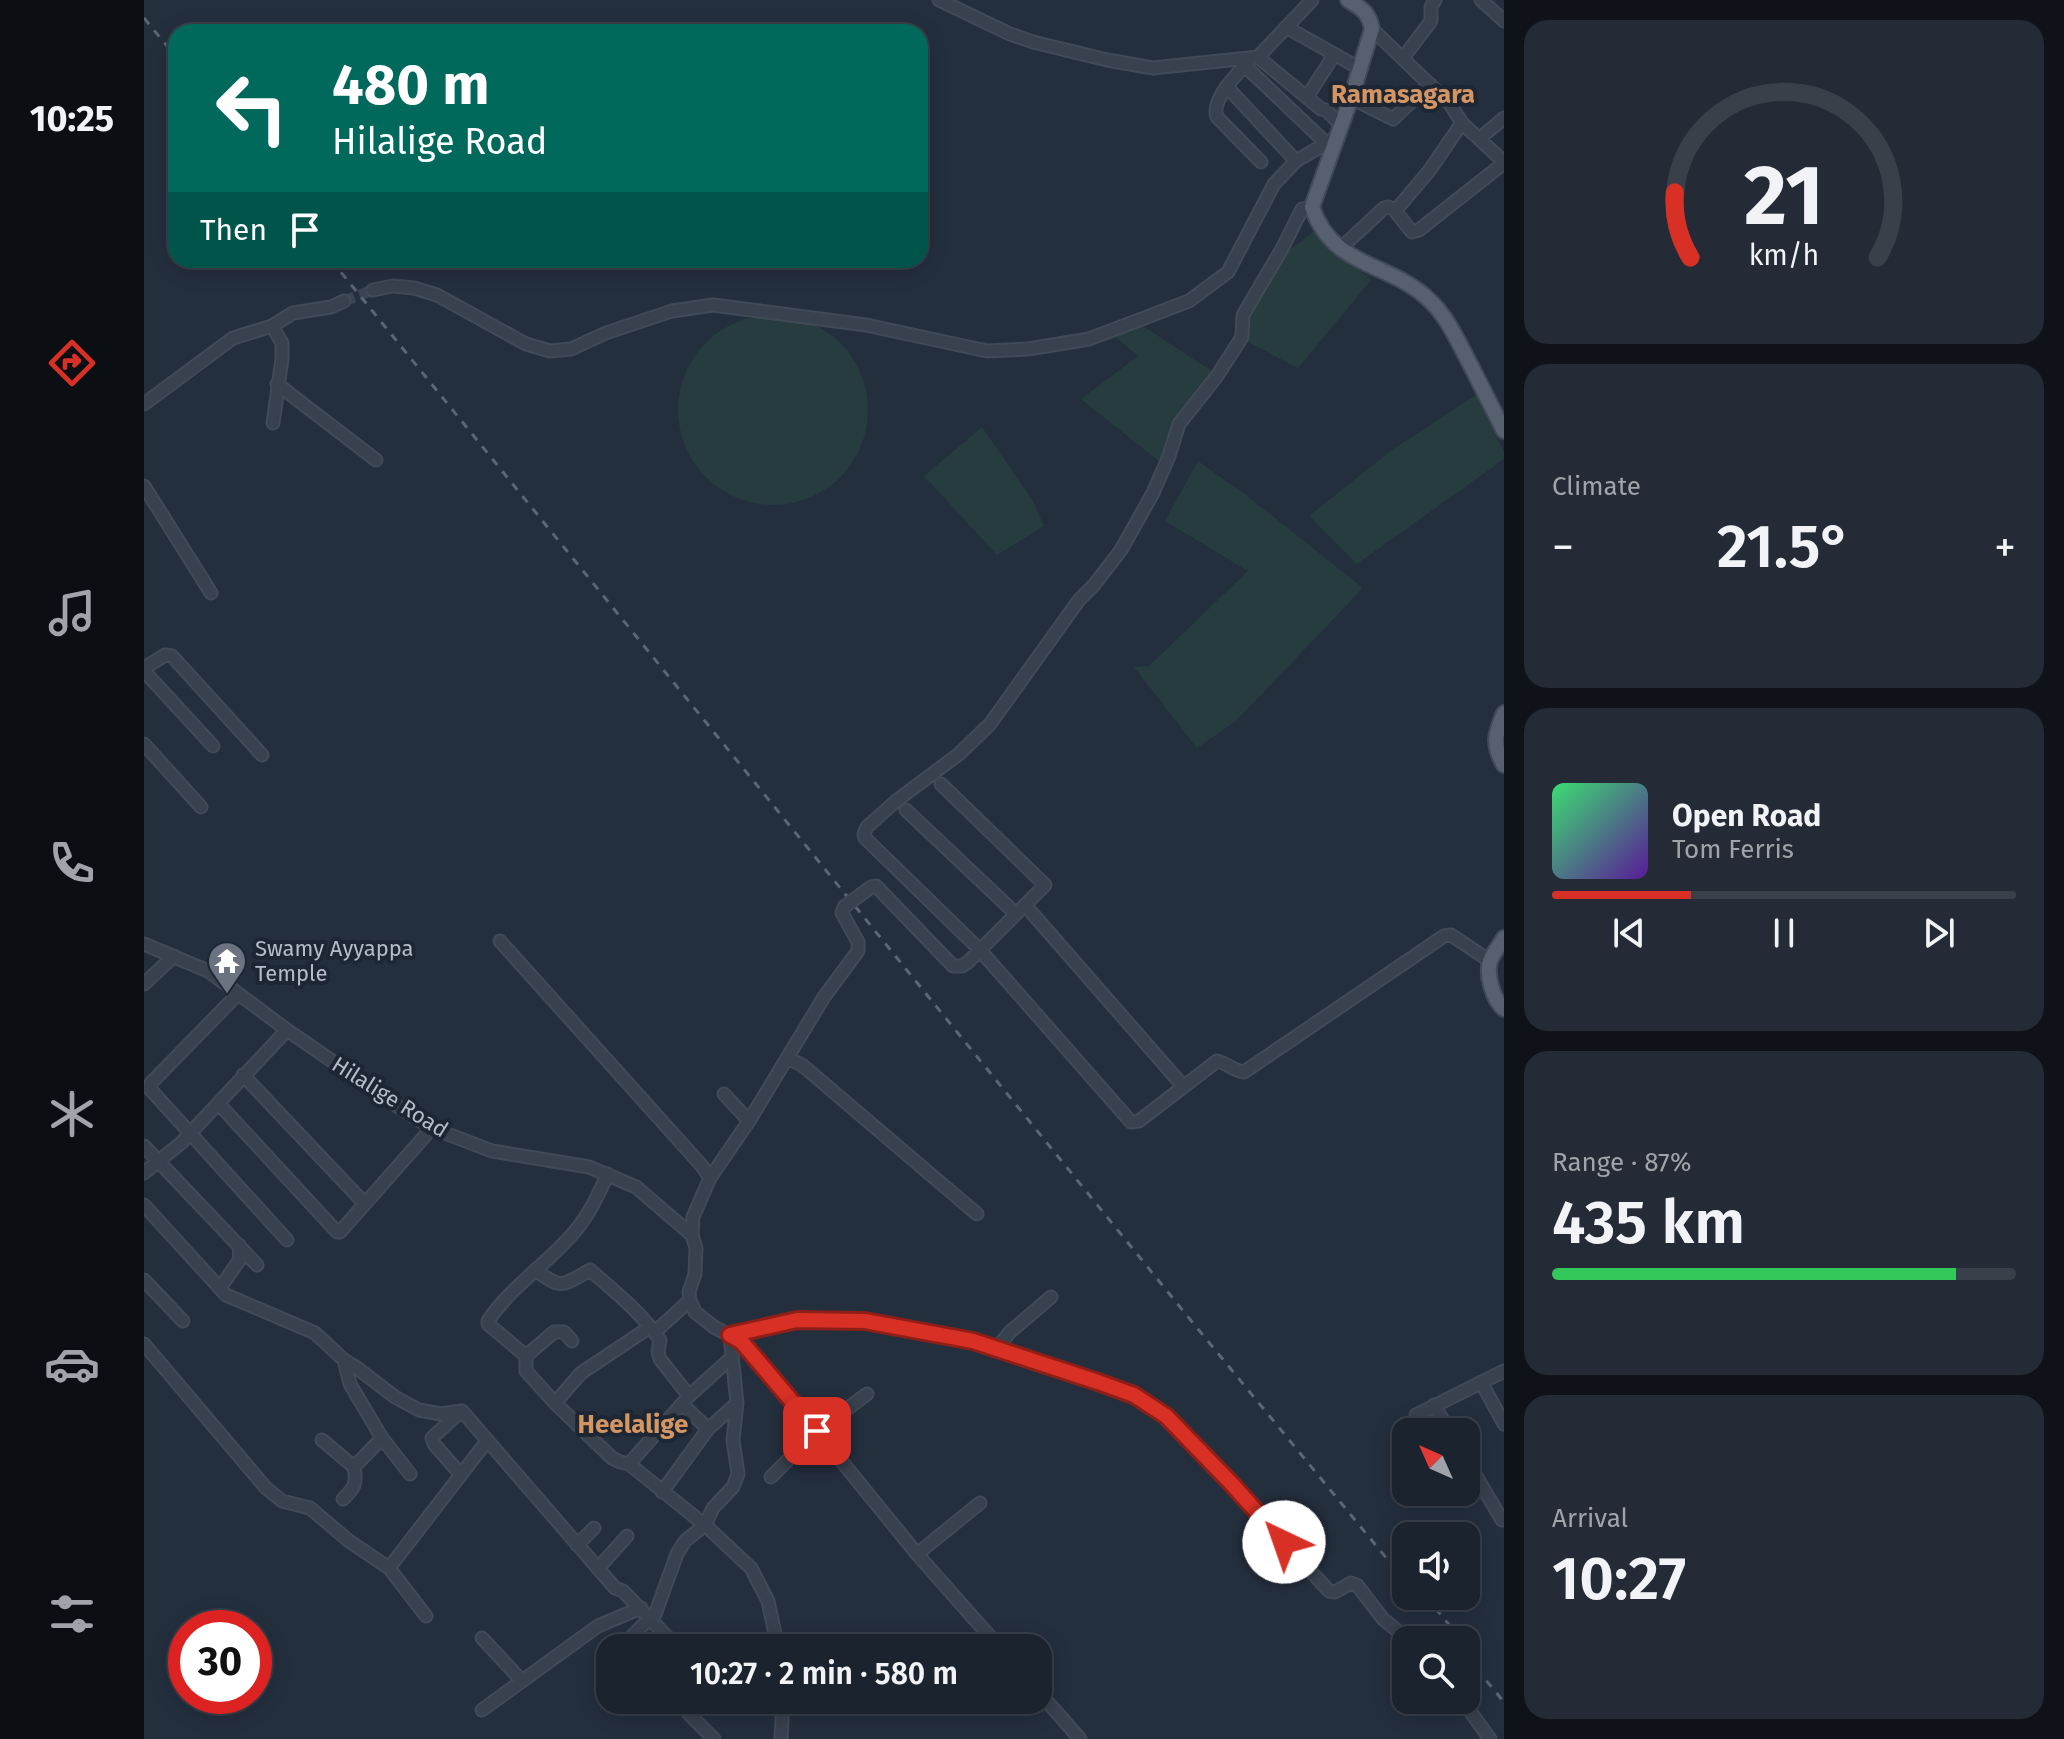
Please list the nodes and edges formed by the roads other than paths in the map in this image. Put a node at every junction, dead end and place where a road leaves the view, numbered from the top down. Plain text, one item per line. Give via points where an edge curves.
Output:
1 (939, 0) edge
2 (1312, 0) edge
3 (1348, 0) edge
4 (1435, 0) edge
5 (1481, 0) edge
6 (1366, 5) edge
7 (1504, 21) edge
8 (1286, 27) junction
9 (1372, 29) junction
10 (1334, 55) junction
11 (1403, 58) junction
12 (1252, 60) junction
13 (1359, 68) junction
14 (1430, 84) junction
15 (1227, 87) junction
16 (1307, 97) junction
17 (1351, 98) junction
18 (1504, 118) edge
19 (1462, 123) junction
20 (1335, 135) junction
21 (1479, 139) junction
22 (1296, 161) junction
23 (1261, 162) dead end
24 (1504, 163) edge
25 (1312, 207) junction
26 (1396, 210) junction
27 (1341, 248) junction
28 (373, 290) tunnel mouth
29 (344, 301) tunnel mouth
30 (272, 326) junction
31 (277, 384) junction
32 (144, 404) edge
33 (273, 423) dead end
34 (1504, 431) edge
35 (376, 460) dead end
36 (144, 486) edge
37 (211, 593) dead end
38 (145, 667) edge
39 (1504, 713) edge
40 (144, 744) edge
41 (213, 746) dead end
42 (262, 755) dead end
43 (1504, 765) edge
44 (941, 784) dead end
45 (201, 807) dead end
46 (906, 810) dead end
47 (1020, 910) junction
48 (1504, 938) edge
49 (500, 941) dead end
50 (144, 944) edge
51 (979, 949) junction
52 (174, 956) junction
53 (1490, 961) junction
54 (144, 984) edge
55 (238, 994) junction
56 (1504, 1009) edge
57 (287, 1030) junction
58 (787, 1058) junction
59 (243, 1075) junction
60 (1183, 1086) junction
61 (724, 1094) dead end
62 (218, 1103) junction
63 (749, 1121) junction
64 (432, 1128) junction
65 (190, 1133) junction
66 (144, 1146) edge
67 (159, 1160) junction
68 (144, 1173) edge
69 (608, 1174) junction
70 (710, 1178) junction
71 (365, 1204) junction
72 (144, 1205) edge
73 (977, 1214) dead end
74 (692, 1235) junction
75 (287, 1240) dead end
76 (239, 1245) junction
77 (257, 1265) dead end
78 (535, 1270) junction
79 (144, 1280) edge
80 (220, 1288) junction
81 (1051, 1297) dead end
82 (690, 1300) junction
83 (183, 1321) dead end
84 (652, 1329) junction
85 (730, 1335) junction
86 (572, 1341) dead end
87 (144, 1344) edge
88 (996, 1349) junction
89 (526, 1356) junction
90 (732, 1357) junction
91 (344, 1360) junction
92 (1504, 1371) edge
93 (1481, 1382) junction
94 (867, 1394) dead end
95 (686, 1400) junction
96 (555, 1403) junction
97 (737, 1403) junction
98 (1434, 1405) junction
99 (462, 1411) junction
100 (1416, 1415) dead end
101 (1442, 1418) edge
102 (1504, 1424) edge
103 (708, 1429) junction
104 (817, 1431) junction
105 (382, 1438) junction
106 (322, 1440) dead end
107 (487, 1441) junction
108 (629, 1464) junction
109 (354, 1467) junction
110 (410, 1474) dead end
111 (461, 1475) junction
112 (771, 1477) dead end
113 (1480, 1483) edge
114 (662, 1492) junction
115 (343, 1499) dead end
116 (980, 1503) dead end
117 (1504, 1519) edge
118 (705, 1525) junction
119 (594, 1528) dead end
120 (627, 1536) dead end
121 (577, 1545) junction
122 (917, 1554) junction
123 (596, 1566) junction
124 (389, 1568) junction
125 (641, 1608) junction
126 (426, 1616) dead end
127 (651, 1619) junction
128 (1392, 1626) edge
129 (635, 1634) edge
130 (663, 1634) edge
131 (775, 1634) edge
132 (988, 1634) edge
133 (482, 1638) dead end
134 (522, 1681) junction
135 (1052, 1707) edge
136 (482, 1710) dead end
137 (689, 1714) dead end
138 (782, 1714) edge
139 (1472, 1714) edge
140 (714, 1739) edge
141 (781, 1739) edge
142 (1080, 1739) edge
143 (1490, 1739) edge

1 - 12 street via 1010,34 1107,60 1153,68
2 - 8 street
3 - 6 main road
4 - 11 street via 1431,21
5 - 7 street
6 - 9 main road
8 - 10 street
8 - 12 street
9 - 11 street
9 - 13 main road
10 - 13 street
10 - 16 street
11 - 14 street
12 - 15 street
12 - 16 street
12 - 20 street
13 - 17 main road
14 - 17 street via 1393,119
14 - 19 street
15 - 22 street
15 - 23 street via 1214,112
16 - 20 street via 1326,110
17 - 20 main road
18 - 21 street
19 - 21 street
19 - 26 street
20 - 22 street
20 - 25 main road
21 - 24 street
22 - 28 street via 1274,184 1228,272 1189,301 1089,339 1028,349 987,351 866,325 713,305 672,311 571,349 550,351 526,344 437,295 393,286
24 - 26 street via 1419,230 1412,232
25 - 27 main road via 1317,223
25 - 51 street via 1302,209 1243,315 1242,337 1179,424 1153,493 1121,550 990,724 865,831 865,838
26 - 27 street via 1384,208
27 - 34 main road via 1426,296 1448,321
29 - 30 street via 293,313
30 - 31 street via 282,343
30 - 32 street via 233,338
31 - 33 street
31 - 35 street
36 - 37 street
38 - 41 street
38 - 42 street via 172,656
39 - 43 main road via 1495,749
40 - 45 street
44 - 47 street via 1045,885
46 - 47 street
47 - 51 street
47 - 60 street
48 - 53 main road
49 - 70 street
50 - 52 street, Hilalige Road
51 - 58 street, bridge via 962,966 953,966 876,886 871,887 842,913 858,951
51 - 60 street via 1131,1122
52 - 54 street
52 - 55 street, Hilalige Road via 208,971
53 - 56 main road via 1493,989
53 - 60 street via 1447,934 1244,1072 1217,1061
55 - 57 street, Hilalige Road
55 - 65 street via 151,1083 153,1095
57 - 59 street
57 - 64 street, Hilalige Road
58 - 63 street
58 - 73 street via 802,1065
59 - 62 street
59 - 71 street
61 - 63 street
62 - 65 street
62 - 71 street via 334,1230 340,1232
63 - 70 street
64 - 69 street, Hilalige Road via 492,1151
64 - 71 street
65 - 67 street
65 - 75 street
66 - 67 street
67 - 68 street
67 - 76 street
69 - 74 street, Hilalige Road via 636,1187
69 - 78 street via 576,1230
70 - 74 street via 693,1217
72 - 80 street
74 - 82 street via 696,1248
76 - 77 street
76 - 80 street via 240,1259
78 - 84 street via 561,1285 590,1270
78 - 89 street via 488,1321
79 - 83 street
80 - 91 street via 315,1333
81 - 88 street
82 - 84 street
82 - 85 street via 695,1312
84 - 95 street via 660,1340 660,1359
84 - 96 street via 581,1373
85 - 88 street via 797,1320 865,1321
85 - 90 street
85 - 104 street via 741,1341
86 - 89 street via 564,1332 554,1332
87 - 124 street via 266,1488 282,1501 310,1508
88 - 128 street via 1148,1403 1209,1460 1329,1591 1357,1585
89 - 96 street via 526,1371
90 - 95 street
90 - 97 street
91 - 99 street via 419,1410
91 - 105 street via 350,1384
92 - 93 street
93 - 98 street
93 - 102 street
94 - 104 street
95 - 103 street
95 - 108 street
96 - 108 street via 612,1458
97 - 103 street
97 - 118 street via 733,1440 738,1474
98 - 100 street
98 - 101 street
99 - 107 street
99 - 111 street via 432,1438
103 - 114 street
104 - 112 street
104 - 122 street
105 - 109 street
105 - 110 street
106 - 109 street
107 - 111 street
107 - 121 street
108 - 114 street
109 - 115 street via 354,1487
111 - 124 street
113 - 117 street
114 - 118 street
116 - 122 street
118 - 127 street via 677,1554
118 - 131 street via 751,1568 768,1601
119 - 121 street
120 - 123 street
121 - 123 street
122 - 132 street
123 - 125 street
124 - 126 street
125 - 127 street
125 - 134 street via 598,1626
127 - 129 street
127 - 130 street
133 - 134 street
134 - 136 street
135 - 142 street
137 - 140 street
138 - 141 street
139 - 143 street

